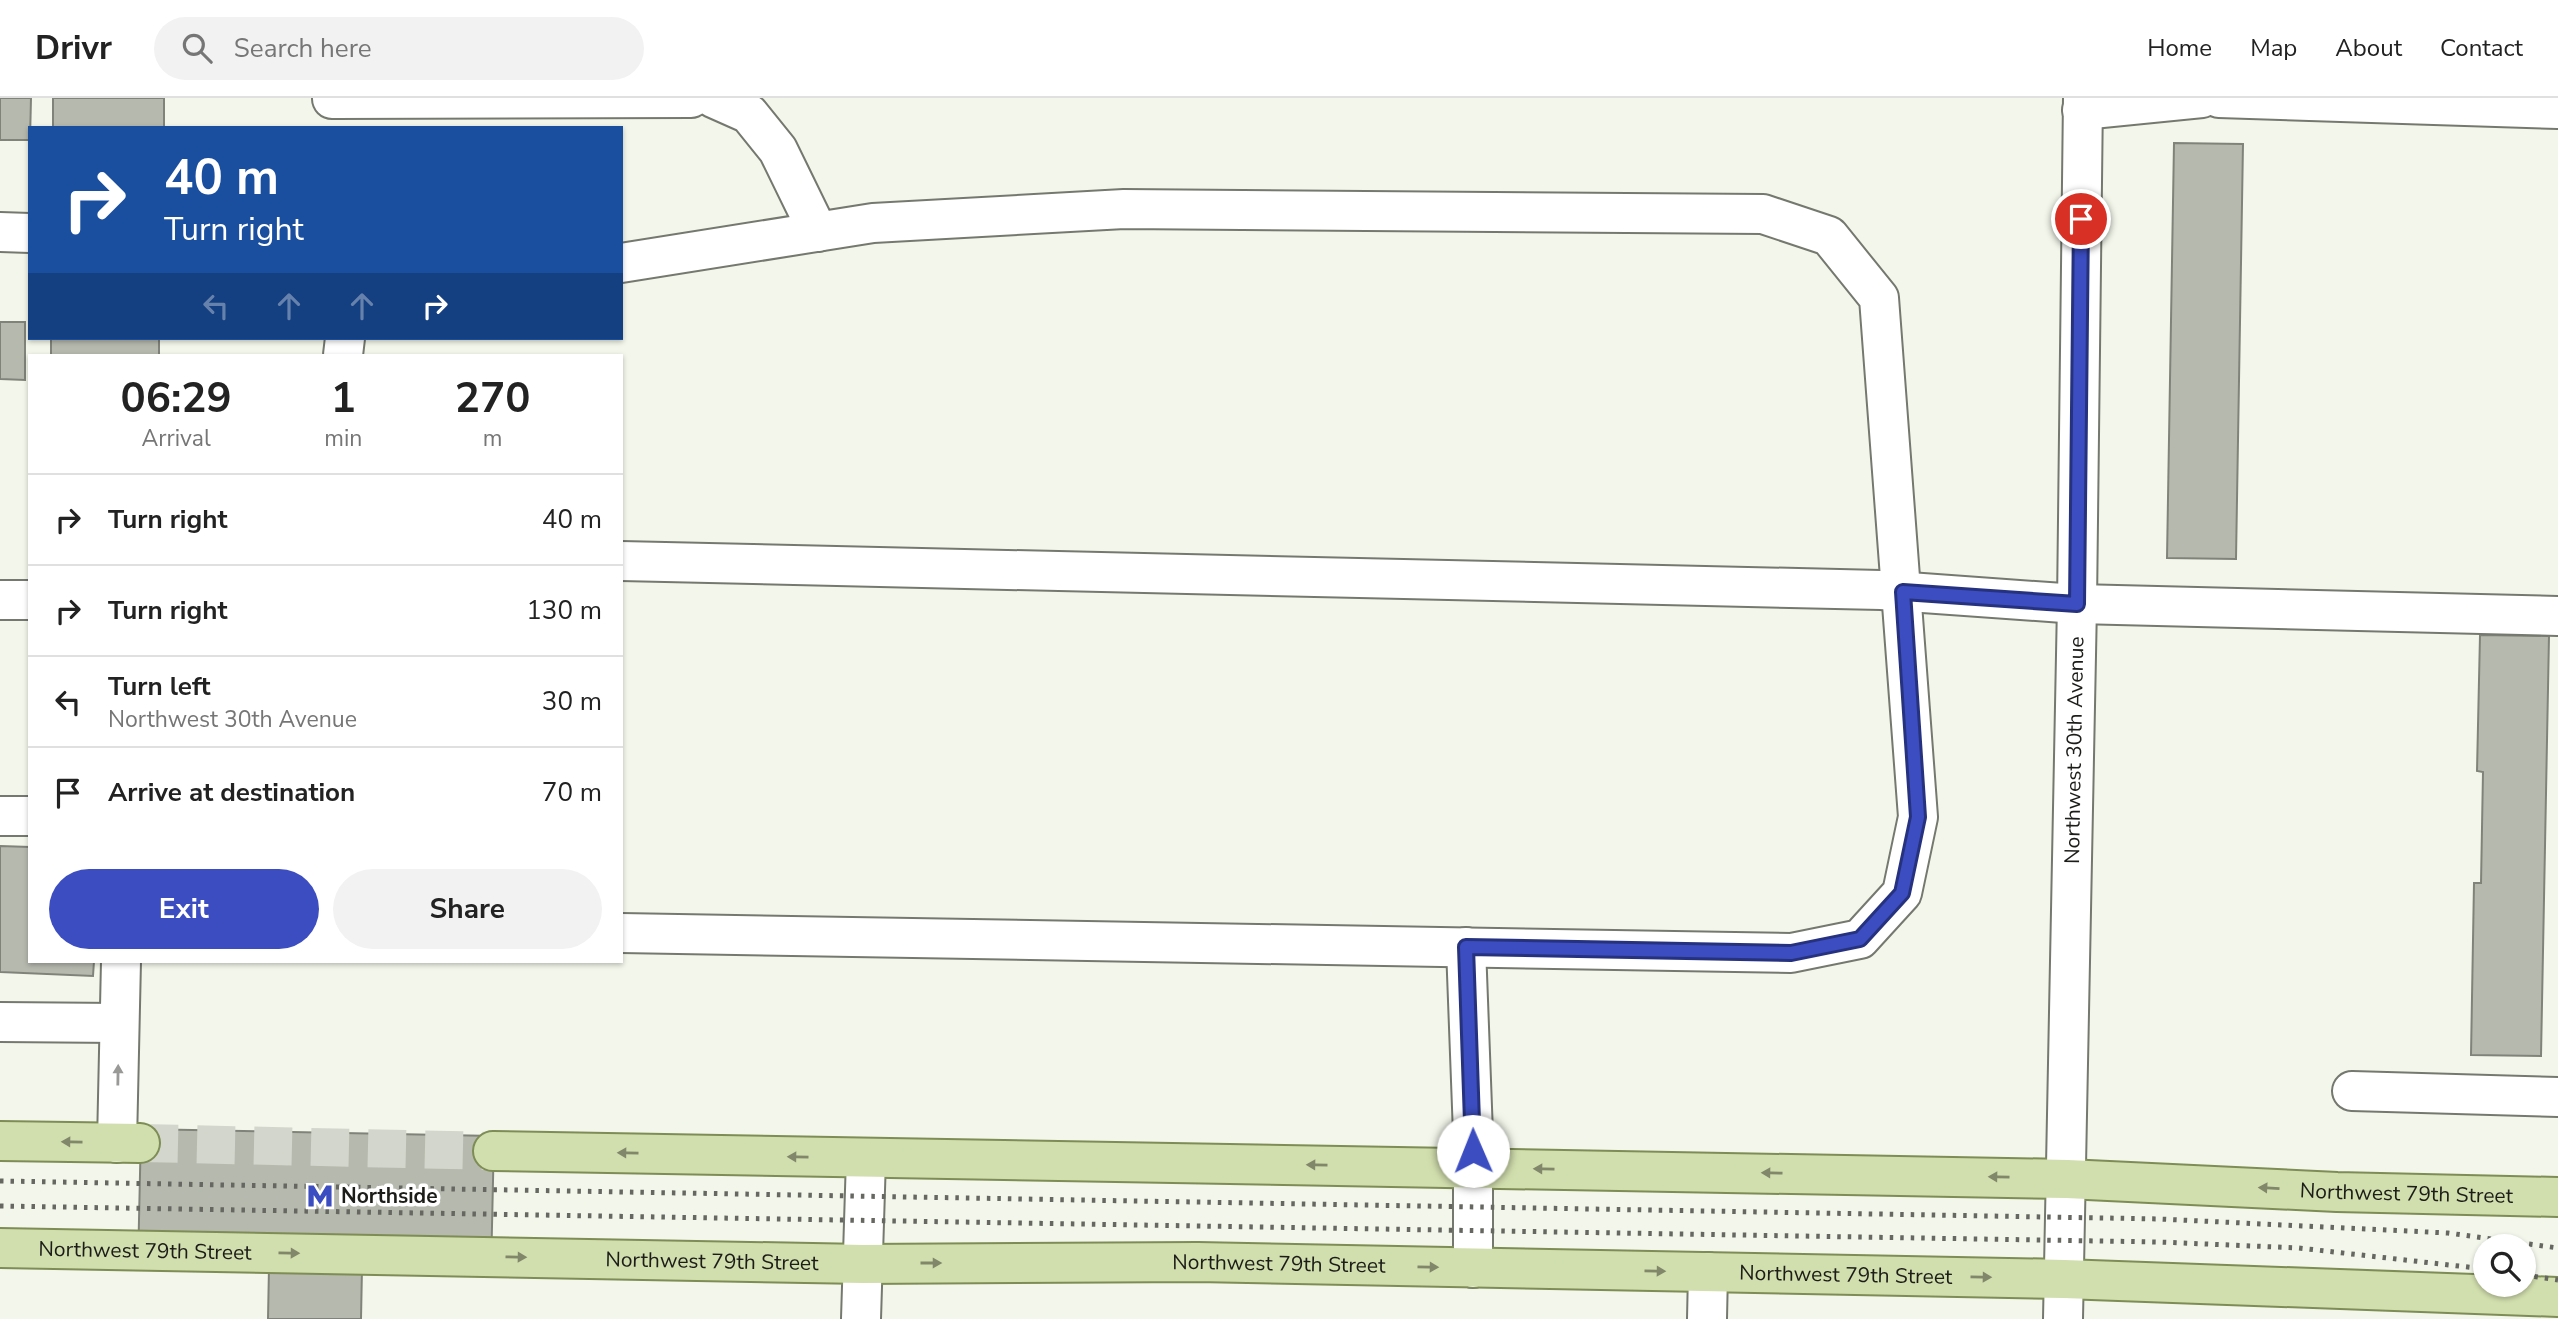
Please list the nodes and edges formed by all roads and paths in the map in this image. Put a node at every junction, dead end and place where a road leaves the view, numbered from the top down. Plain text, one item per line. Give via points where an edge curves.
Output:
1 (691, 98) edge
2 (713, 98) edge
3 (2202, 98) edge
4 (2219, 98) edge
5 (332, 99) edge
6 (2082, 104) edge
7 (2558, 109) edge
8 (0, 232) edge
9 (818, 232) junction
10 (28, 233) edge
11 (623, 263) edge
12 (623, 561) edge
13 (1903, 592) junction
14 (0, 600) edge
15 (28, 600) edge
16 (2077, 604) junction
17 (2558, 616) edge
18 (0, 816) edge
19 (28, 816) edge
20 (623, 933) edge
21 (1466, 947) junction
22 (121, 963) edge
23 (0, 1021) edge
24 (119, 1023) junction
25 (2352, 1091) dead end
26 (2558, 1097) edge
27 (0, 1141) edge
28 (129, 1143) joint
29 (493, 1151) tunnel mouth
30 (866, 1158) junction
31 (1473, 1167) junction
32 (2067, 1179) junction
33 (2558, 1197) edge
34 (0, 1248) edge
35 (863, 1264) junction
36 (1473, 1268) junction
37 (1708, 1272) junction
38 (2064, 1279) junction
39 (2558, 1297) edge
40 (861, 1319) edge
41 (1707, 1319) edge
42 (2063, 1319) edge

1 - 5 street
2 - 9 street via 749,114 778,150
3 - 6 street
4 - 7 street
6 - 16 street, Northwest 30th Avenue
8 - 10 street
9 - 11 street
9 - 13 street via 873,223 1124,209 1763,214 1803,227 1829,236 1879,298
12 - 13 street
13 - 16 street
13 - 21 street via 1918,817 1902,893 1860,939 1791,953
14 - 15 street
16 - 17 street
16 - 32 street, Northwest 30th Avenue
18 - 19 street
20 - 21 street
21 - 31 street
22 - 24 street
23 - 24 street
28 -> 24 street
25 - 26 street
28 -> 27 main road
30 -> 29 main road, Northwest 79th Street
31 -> 30 main road, Northwest 79th Street
30 - 35 street
32 -> 31 main road, Northwest 79th Street
31 - 36 street
33 -> 32 main road, Northwest 79th Street
32 - 38 street, Northwest 30th Avenue
34 -> 35 main road, Northwest 79th Street
35 -> 36 main road, Northwest 79th Street via 1198,1262
35 - 40 street
36 -> 37 main road, Northwest 79th Street
37 -> 38 main road, Northwest 79th Street
37 - 41 street
38 - 39 main road, Northwest 79th Street
38 - 42 street, Northwest 30th Avenue

